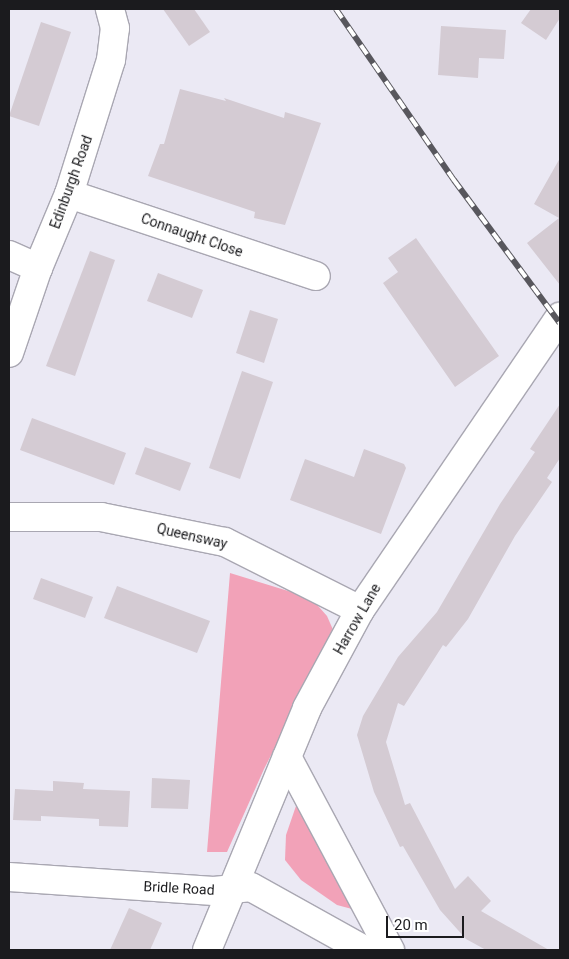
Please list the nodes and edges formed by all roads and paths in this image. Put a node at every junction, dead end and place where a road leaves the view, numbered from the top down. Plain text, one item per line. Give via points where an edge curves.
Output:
1 (110, 9) edge
2 (69, 194) junction
3 (9, 255) edge
4 (38, 268) junction
5 (316, 276) dead end
6 (560, 317) edge
7 (9, 353) edge
8 (9, 517) edge
9 (360, 610) junction
10 (287, 757) junction
11 (9, 877) edge
12 (231, 888) junction
13 (207, 950) edge
14 (364, 950) edge
15 (390, 950) edge

1 - 2 street, Edinburgh Road via 115,28 111,60
2 - 4 street, Edinburgh Road
2 - 5 street, Connaught Close
3 - 4 street
4 - 7 street, Edinburgh Road
6 - 9 street, Harrow Lane
8 - 9 street, Queensway via 101,517 225,542
9 - 10 street, Harrow Lane via 307,708
10 - 12 street, Harrow Lane
10 - 15 street
11 - 12 street, Bridle Road via 214,891
12 - 13 street, Harrow Lane
12 - 14 street, Bridle Road via 251,887

